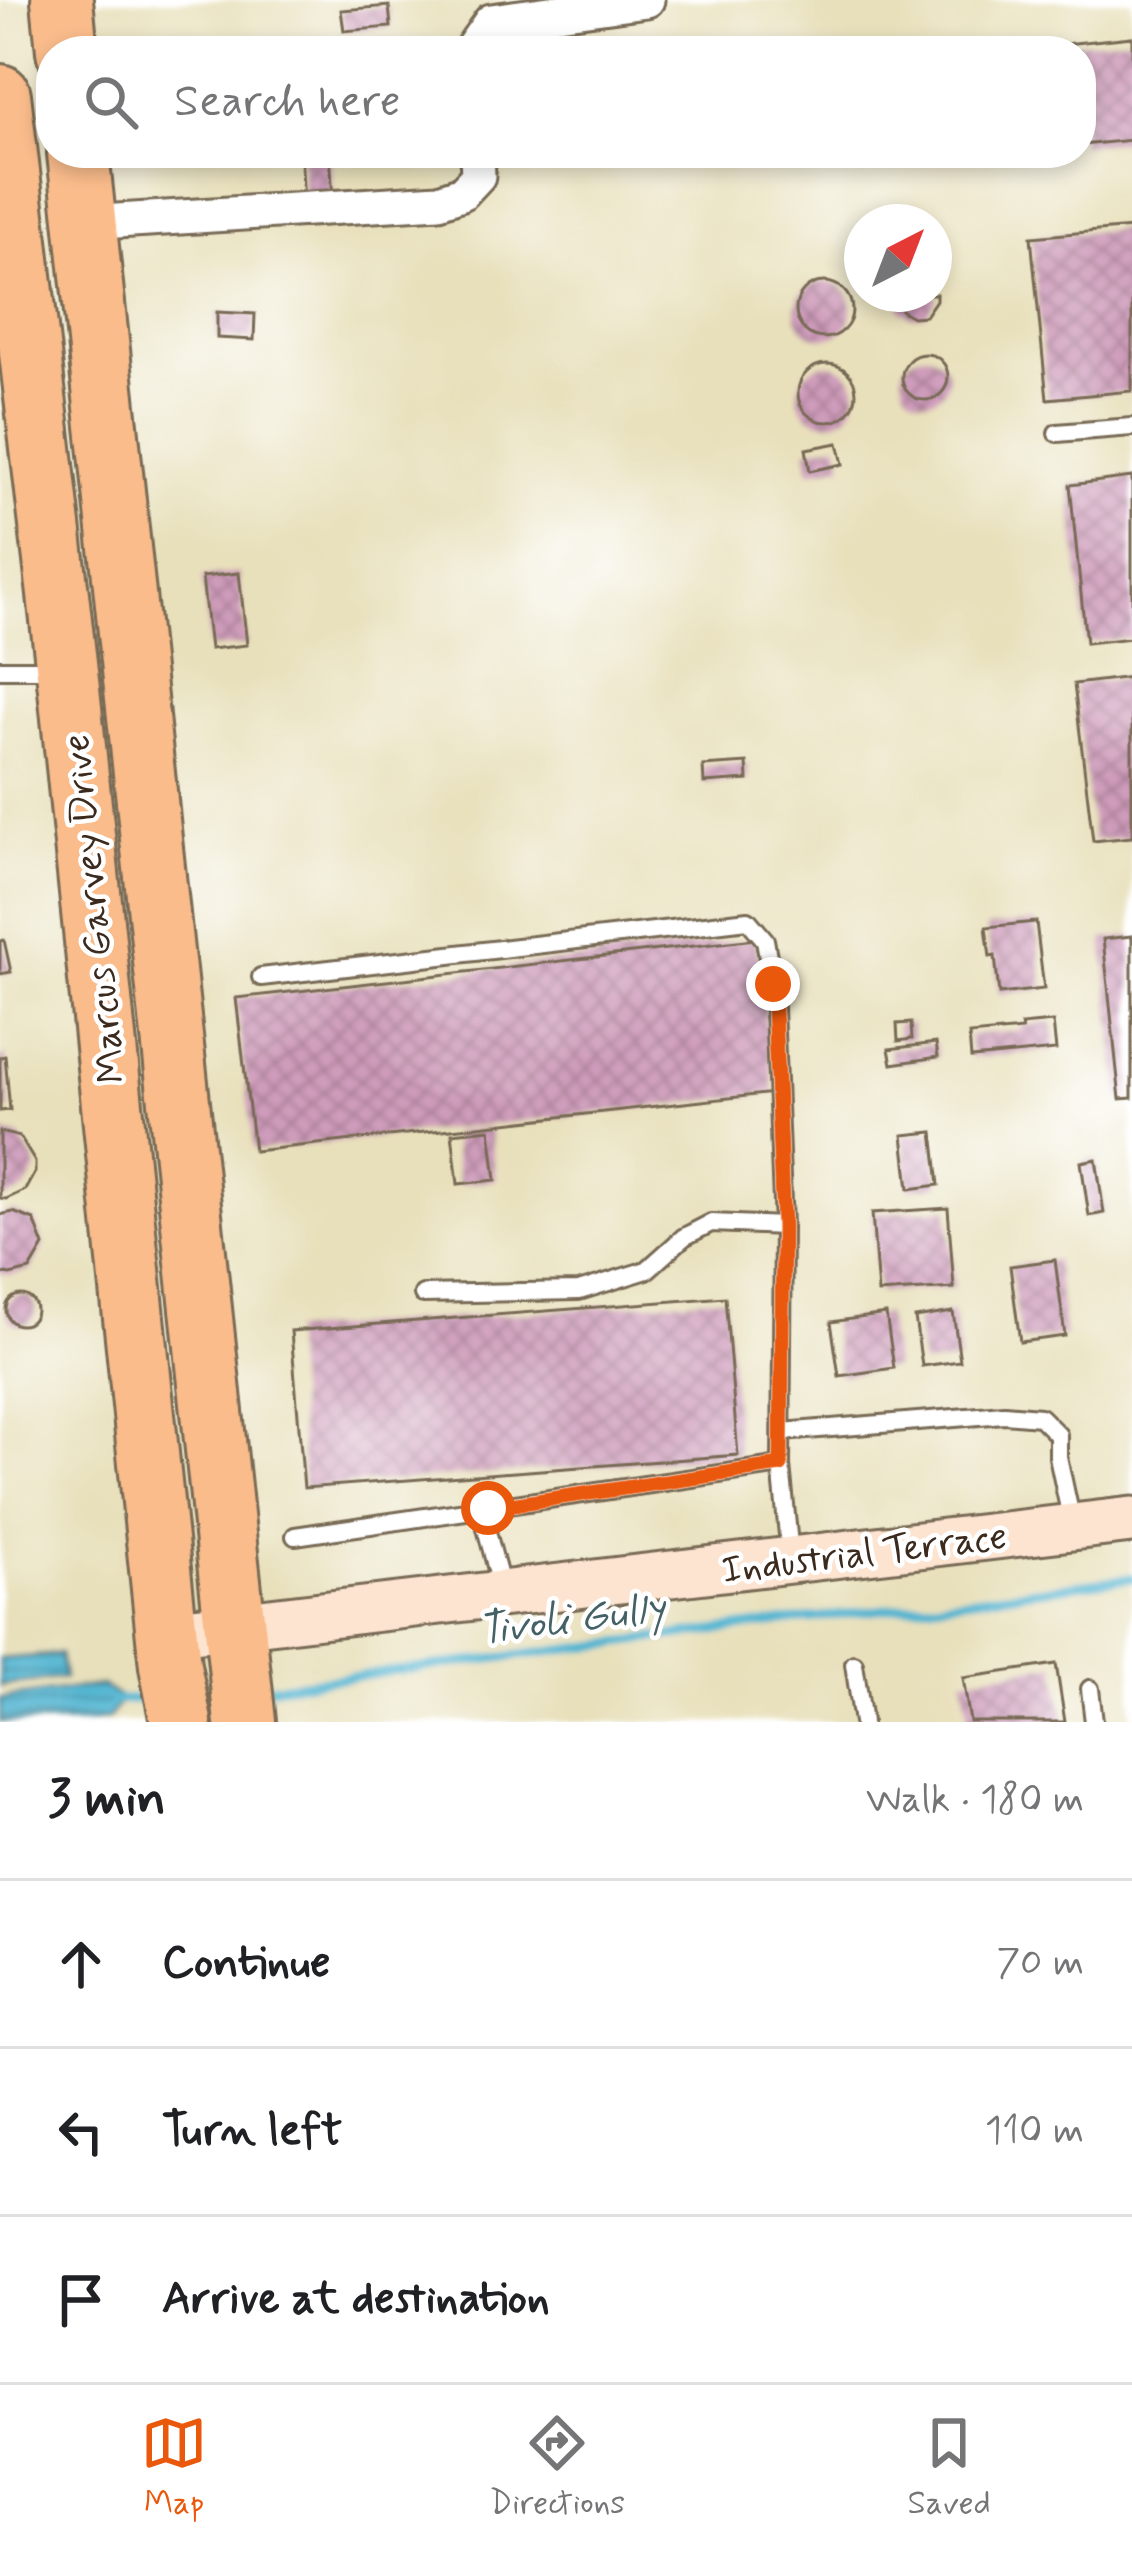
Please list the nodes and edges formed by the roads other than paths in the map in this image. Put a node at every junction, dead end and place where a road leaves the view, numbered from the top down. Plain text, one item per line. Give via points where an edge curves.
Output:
1 (62, 0) edge
2 (647, 0) edge
3 (66, 36) edge
4 (480, 36) edge
5 (0, 95) edge
6 (80, 168) edge
7 (478, 168) edge
8 (85, 223) junction
9 (1132, 427) edge
10 (1057, 433) dead end
11 (0, 669) edge
12 (67, 669) junction
13 (261, 977) dead end
14 (783, 1226) junction
15 (423, 1294) dead end
16 (782, 1432) junction
17 (781, 1465) junction
18 (488, 1508) junction
19 (1132, 1520) edge
20 (1072, 1527) junction
21 (295, 1536) dead end
22 (791, 1559) junction
23 (502, 1592) junction
24 (854, 1664) dead end
25 (239, 1683) edge
26 (176, 1689) edge
27 (1090, 1689) dead end
28 (863, 1722) edge
29 (1094, 1722) edge

1 - 3 highway
2 - 4 street via 491,21
5 - 12 highway, Marcus Garvey Drive
6 - 8 highway, Marcus Garvey Drive
7 - 8 street via 462,193 439,200
8 - 25 highway, Marcus Garvey Drive
9 - 10 lane
11 - 12 lane
12 - 26 highway, Marcus Garvey Drive
13 - 14 lane via 748,920 765,940 773,984
14 - 15 lane via 711,1223 647,1270 579,1291
14 - 16 lane
16 - 17 lane
16 - 20 lane via 1040,1417 1058,1435
17 - 18 lane
17 - 22 lane
18 - 21 lane
18 - 23 lane
19 - 20 street, Industrial Terrace
20 - 22 street, Industrial Terrace
22 - 23 street, Industrial Terrace
23 - 25 street, Industrial Terrace
24 - 28 lane
25 - 26 street, Industrial Terrace
27 - 29 lane

